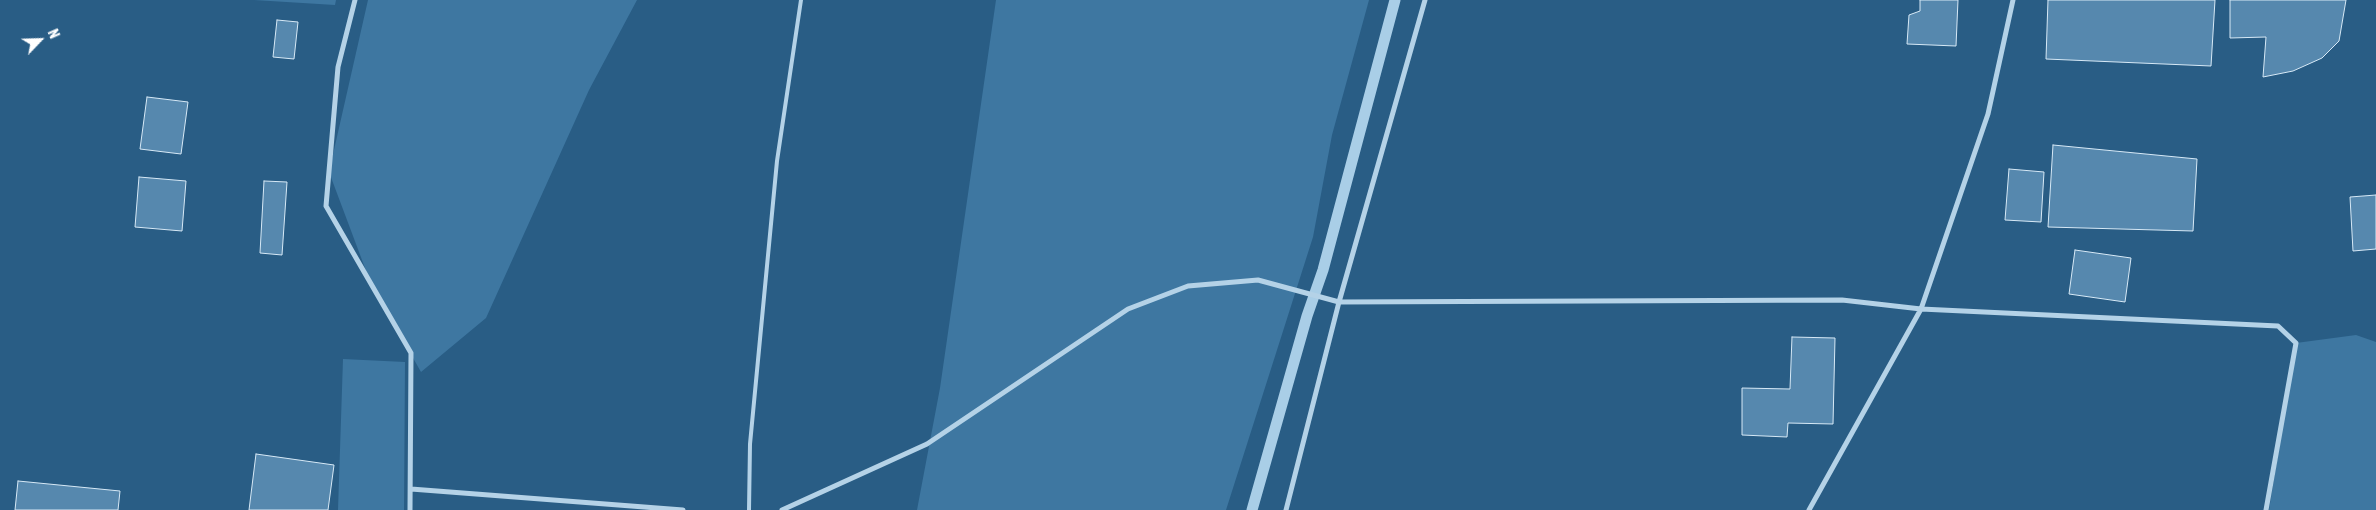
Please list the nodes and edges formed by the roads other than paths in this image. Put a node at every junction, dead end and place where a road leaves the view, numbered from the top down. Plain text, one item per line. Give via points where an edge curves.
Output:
1 (355, 0) edge
2 (801, 0) edge
3 (1425, 0) edge
4 (2013, 0) edge
5 (1339, 302) junction
6 (1921, 309) junction
7 (411, 489) junction
8 (410, 510) edge
9 (683, 510) edge
10 (749, 510) edge
11 (782, 510) edge
12 (1286, 510) edge
13 (1809, 510) edge
14 (2266, 510) edge

1 - 7 street via 338,67 326,206 411,353
2 - 10 lane via 776,171 750,444
3 - 5 street
4 - 6 street via 1988,114
5 - 6 street via 1842,300
5 - 11 street via 1258,280 1188,286 1128,309 927,444
5 - 12 street
6 - 13 street
6 - 14 street via 2278,326 2296,343
7 - 8 street
7 - 9 street

